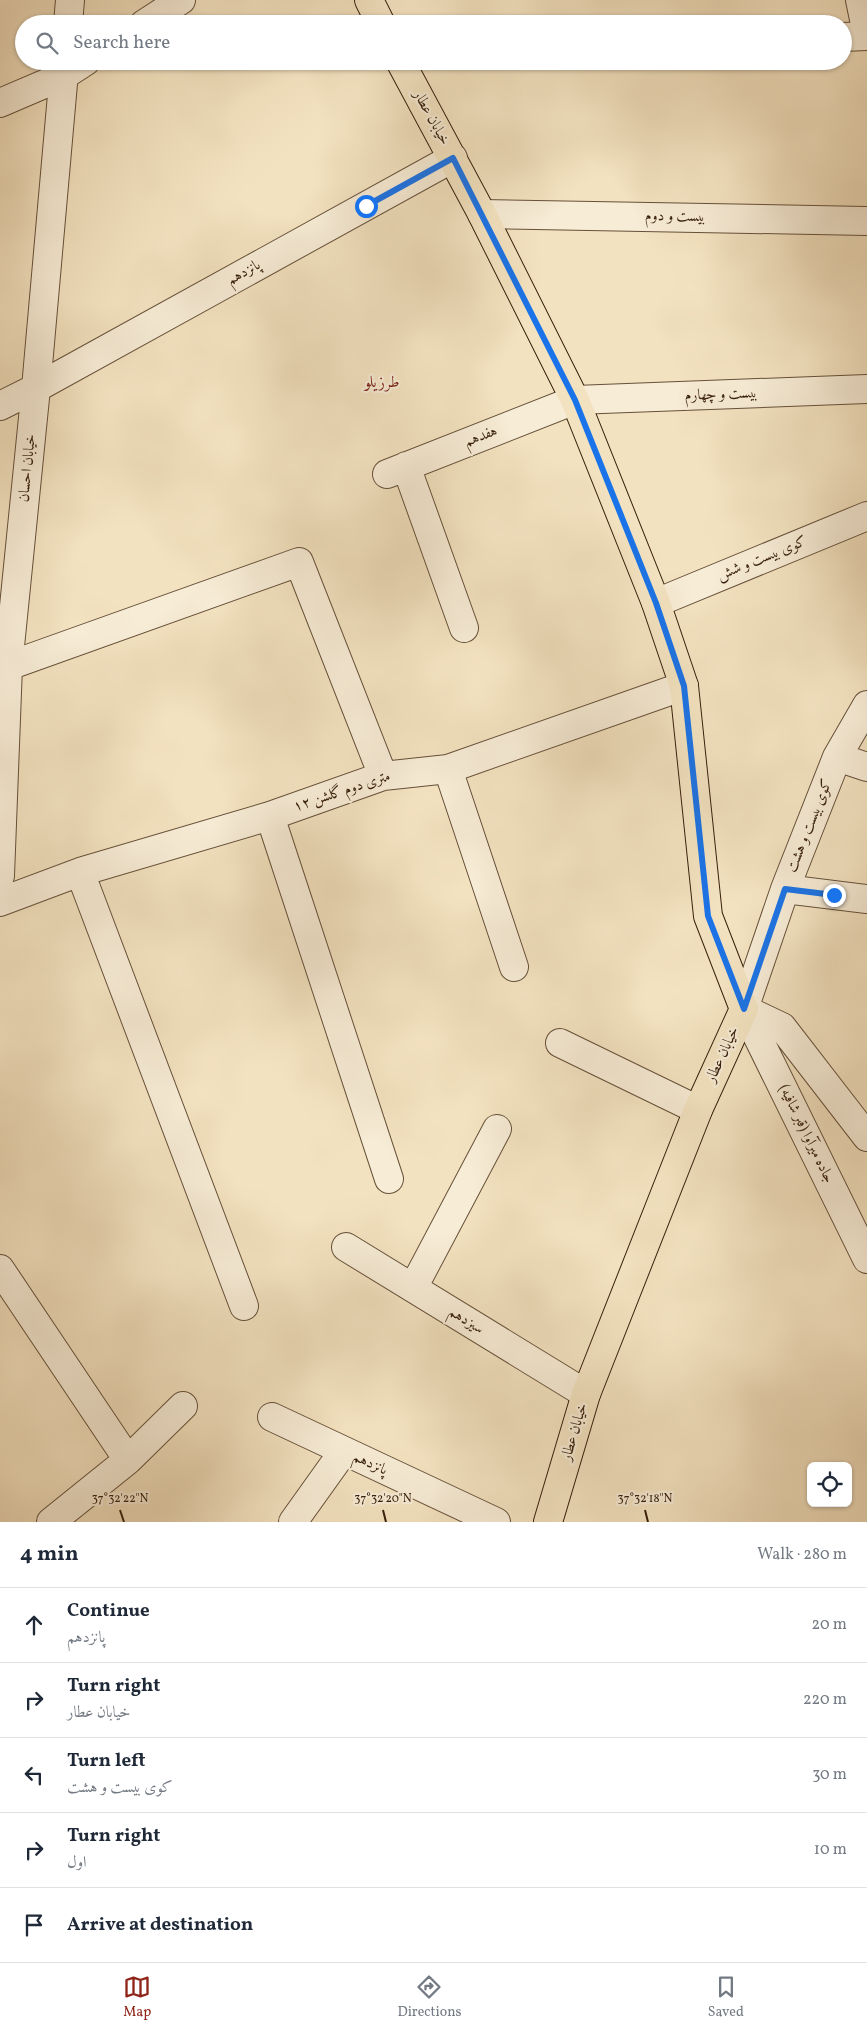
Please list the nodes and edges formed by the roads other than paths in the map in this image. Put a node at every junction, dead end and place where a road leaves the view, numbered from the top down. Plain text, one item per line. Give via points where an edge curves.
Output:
1 (70, 0) edge
2 (180, 0) edge
3 (369, 0) edge
4 (860, 0) edge
5 (69, 15) edge
6 (158, 15) edge
7 (376, 15) edge
8 (867, 35) edge
9 (852, 36) edge
10 (62, 70) edge
11 (64, 70) edge
12 (405, 70) edge
13 (0, 103) edge
14 (453, 158) junction
15 (482, 214) junction
16 (867, 220) edge
17 (36, 388) junction
18 (867, 389) edge
19 (575, 400) junction
20 (0, 406) edge
21 (867, 516) edge
22 (656, 603) junction
23 (464, 628) dead end
24 (4, 664) edge
25 (684, 686) junction
26 (867, 705) edge
27 (837, 757) junction
28 (867, 767) edge
29 (448, 769) junction
30 (383, 776) junction
31 (270, 816) junction
32 (80, 872) junction
33 (0, 876) edge
34 (785, 889) junction
35 (867, 899) edge
36 (0, 902) edge
37 (514, 967) dead end
38 (744, 1009) junction
39 (560, 1043) dead end
40 (698, 1110) junction
41 (497, 1128) dead end
42 (867, 1137) edge
43 (389, 1179) dead end
44 (346, 1247) dead end
45 (867, 1259) edge
46 (0, 1269) edge
47 (413, 1288) junction
48 (244, 1306) dead end
49 (586, 1394) junction
50 (183, 1406) dead end
51 (272, 1418) dead end
52 (343, 1452) junction
53 (128, 1460) junction
54 (50, 1522) edge
55 (292, 1522) edge
56 (496, 1522) edge
57 (548, 1522) edge

1 - 5 street
2 - 6 street
3 - 7 main road
4 - 8 street
8 - 9 street
10 - 13 street
11 - 17 street, خیابان احسان
12 - 14 main road, خیابان عطار
14 - 15 main road, خیابان عطار
14 - 17 street, پانزدهم
15 - 16 street, بیست و دوم
15 - 19 main road, خیابان عطار
17 - 20 street, پانزدهم
17 - 24 street, خیابان احسان
18 - 19 street, بیست و چهارم
19 - 22 main road, خیابان عطار
19 - 23 street, هفدهم via 396,470
21 - 22 street, کوی بیست و شش
22 - 25 main road, خیابان عطار
24 - 30 street via 299,562
24 - 33 street, خیابان احسان
25 - 29 street, ۱۲ متری دوم گلشن
25 - 38 main road, خیابان عطار via 708,916
26 - 27 street, کوی بیست و هشت
27 - 28 street
27 - 34 street, کوی بیست و هشت
29 - 30 street, ۱۲ متری دوم گلشن
29 - 37 street
30 - 31 street, ۱۲ متری دوم گلشن
31 - 32 street, ۱۲ متری دوم گلشن
31 - 43 street
32 - 36 street, ۱۲ متری دوم گلشن
32 - 48 street
34 - 35 street
34 - 38 street, کوی بیست و هشت
38 - 40 main road, خیابان عطار
38 - 42 street via 782,1027
38 - 45 street, جاده میرآوا (قبر شافیه)
39 - 40 street
40 - 49 main road, خیابان عطار
41 - 47 street
44 - 47 street, سیزدهم
46 - 53 street
47 - 49 street, سیزدهم
49 - 57 main road, خیابان عطار
50 - 53 street
51 - 52 street, پانزدهم
52 - 55 street
52 - 56 street, پانزدهم
53 - 54 street

